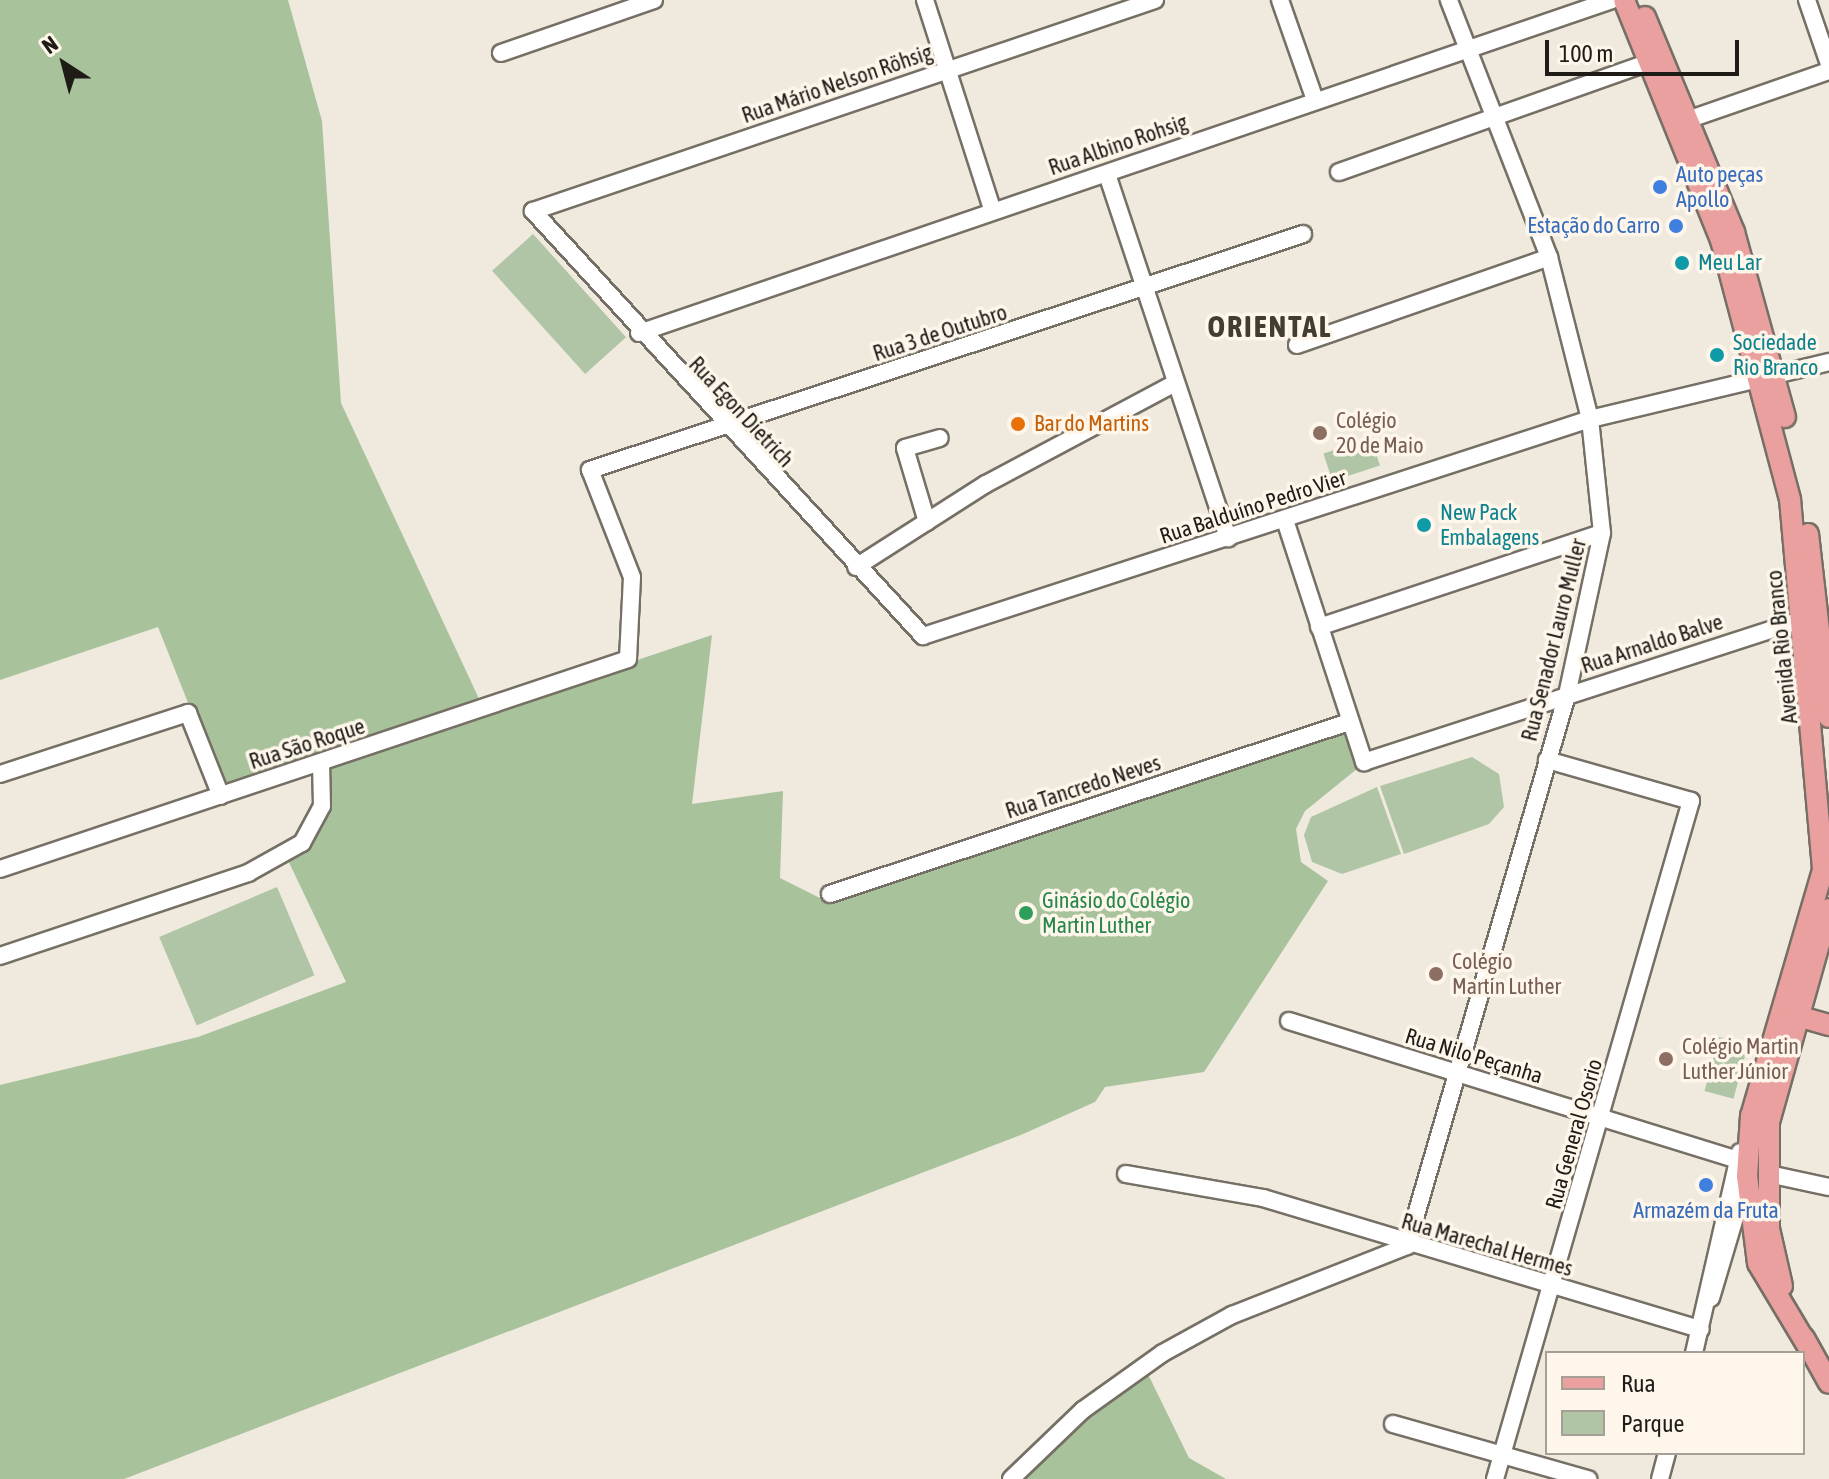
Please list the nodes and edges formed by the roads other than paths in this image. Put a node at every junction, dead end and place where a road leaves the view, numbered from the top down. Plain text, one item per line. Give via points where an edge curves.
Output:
1 (654, 0) edge
2 (925, 0) edge
3 (1155, 0) edge
4 (1280, 0) edge
5 (1449, 0) edge
6 (1612, 0) edge
7 (1624, 0) edge
8 (1637, 0) edge
9 (1807, 0) edge
10 (1468, 48) junction
11 (501, 53) dead end
12 (1649, 62) junction
13 (1829, 64) edge
14 (945, 71) junction
15 (1829, 71) edge
16 (1315, 100) junction
17 (1495, 116) junction
18 (1690, 119) junction
19 (1339, 172) dead end
20 (1107, 174) junction
21 (992, 209) junction
22 (533, 211) joint
23 (1303, 234) dead end
24 (1549, 257) junction
25 (1145, 288) junction
26 (639, 333) junction
27 (1297, 345) dead end
28 (1829, 362) edge
29 (1767, 376) junction
30 (1175, 383) junction
31 (1590, 419) junction
32 (725, 427) junction
33 (940, 438) dead end
34 (1285, 520) junction
35 (927, 522) junction
36 (1602, 533) junction
37 (1228, 538) junction
38 (856, 567) junction
39 (1811, 616) junction
40 (1319, 627) junction
41 (923, 636) joint
42 (628, 659) joint
43 (1567, 695) junction
44 (1829, 717) edge
45 (1349, 722) junction
46 (1547, 760) junction
47 (321, 763) junction
48 (0, 774) edge
49 (221, 796) junction
50 (1826, 845) edge
51 (0, 869) edge
52 (830, 894) dead end
53 (1829, 909) edge
54 (0, 956) edge
55 (1793, 1015) junction
56 (1289, 1021) dead end
57 (1829, 1025) edge
58 (1454, 1073) junction
59 (1602, 1118) junction
60 (1760, 1119) junction
61 (1742, 1168) junction
62 (1126, 1174) dead end
63 (1769, 1174) junction
64 (1829, 1187) edge
65 (1407, 1246) junction
66 (1551, 1286) junction
67 (1701, 1329) junction
68 (1695, 1351) edge
69 (1811, 1351) junction
70 (1829, 1383) edge
71 (1393, 1424) dead end
72 (1502, 1454) junction
73 (1666, 1455) edge
74 (1011, 1479) edge
75 (1495, 1479) edge
76 (1588, 1479) edge
77 (1660, 1479) edge

1 - 11 street
2 - 14 street
3 - 14 street, Rua Mário Nelson Röhsig
4 - 16 street
5 - 10 street, Rua Senador Lauro Muller
6 - 10 street, Rua Albino Rohsig
7 - 12 main road, Avenida Rio Branco
8 - 18 main road, Avenida Rio Branco
9 - 13 street
10 - 16 street, Rua Albino Rohsig
10 - 17 street, Rua Senador Lauro Muller
12 - 17 street
12 - 29 main road, Avenida Rio Branco via 1721,240
14 - 21 street
14 - 22 street, Rua Mário Nelson Röhsig
15 - 18 street
16 - 20 street, Rua Albino Rohsig
17 - 19 street
17 - 24 street, Rua Senador Lauro Muller
18 - 29 main road, Avenida Rio Branco via 1734,232
20 - 21 street, Rua Albino Rohsig
20 - 25 street
21 - 26 street, Rua Albino Rohsig
22 - 26 street, Rua Egon Dietrich
23 - 25 street, Rua 3 de Outubro
24 - 27 street
24 - 31 street, Rua Senador Lauro Muller
25 - 30 street
25 - 32 street, Rua 3 de Outubro
26 - 32 street, Rua Egon Dietrich
28 - 29 street, Rua Balduíno Pedro Vier
29 - 31 street, Rua Balduíno Pedro Vier
29 - 39 main road, Avenida Rio Branco via 1803,497
30 - 35 street
30 - 37 street
31 - 34 street, Rua Balduíno Pedro Vier
31 - 36 street, Rua Senador Lauro Muller
32 - 38 street, Rua Egon Dietrich
32 - 42 street, Rua 3 de Outubro via 590,470 632,577
33 - 35 street via 905,448
34 - 37 street, Rua Balduíno Pedro Vier
34 - 40 street
35 - 38 street
36 - 40 street
36 - 43 street, Rua Senador Lauro Muller
37 - 41 street, Rua Balduíno Pedro Vier
38 - 41 street, Rua Egon Dietrich
39 - 43 street, Rua Arnaldo Balve
39 - 44 main road, Avenida Rio Branco
39 - 50 main road, Avenida Rio Branco
40 - 45 street
42 - 47 street, Rua São Roque
43 - 45 street, Rua Arnaldo Balve via 1364,762
43 - 46 street, Rua Senador Lauro Muller
45 - 52 street, Rua Tancredo Neves
46 - 58 street, Rua Senador Lauro Muller
46 - 59 street, Rua General Osorio via 1691,801
47 - 49 street, Rua São Roque
47 - 54 street via 322,806 302,843 248,873
48 - 49 street via 188,713
49 - 51 street, Rua São Roque
50 - 55 main road, Avenida Rio Branco
53 - 55 main road, Avenida Rio Branco
55 - 57 main road
55 - 60 main road, Avenida Rio Branco
56 - 58 street, Rua Nilo Peçanha
58 - 59 street, Rua Nilo Peçanha
58 - 65 street, Rua Senador Lauro Muller
59 - 61 street, Rua Nilo Peçanha
59 - 66 street, Rua General Osorio
60 - 61 main road
60 - 63 main road
61 - 67 street via 1722,1276
61 - 69 main road via 1758,1263
62 - 65 street, Rua Marechal Hermes via 1263,1198
63 - 64 street
63 - 69 main road via 1773,1262
65 - 66 street, Rua Marechal Hermes
65 - 74 street via 1232,1315 1163,1353 1083,1410
66 - 67 street, Rua Marechal Hermes
66 - 72 street, Rua General Osorio
67 - 68 street
69 - 70 main road
71 - 72 street
72 - 75 street, Rua General Osorio
72 - 76 street
73 - 77 street

